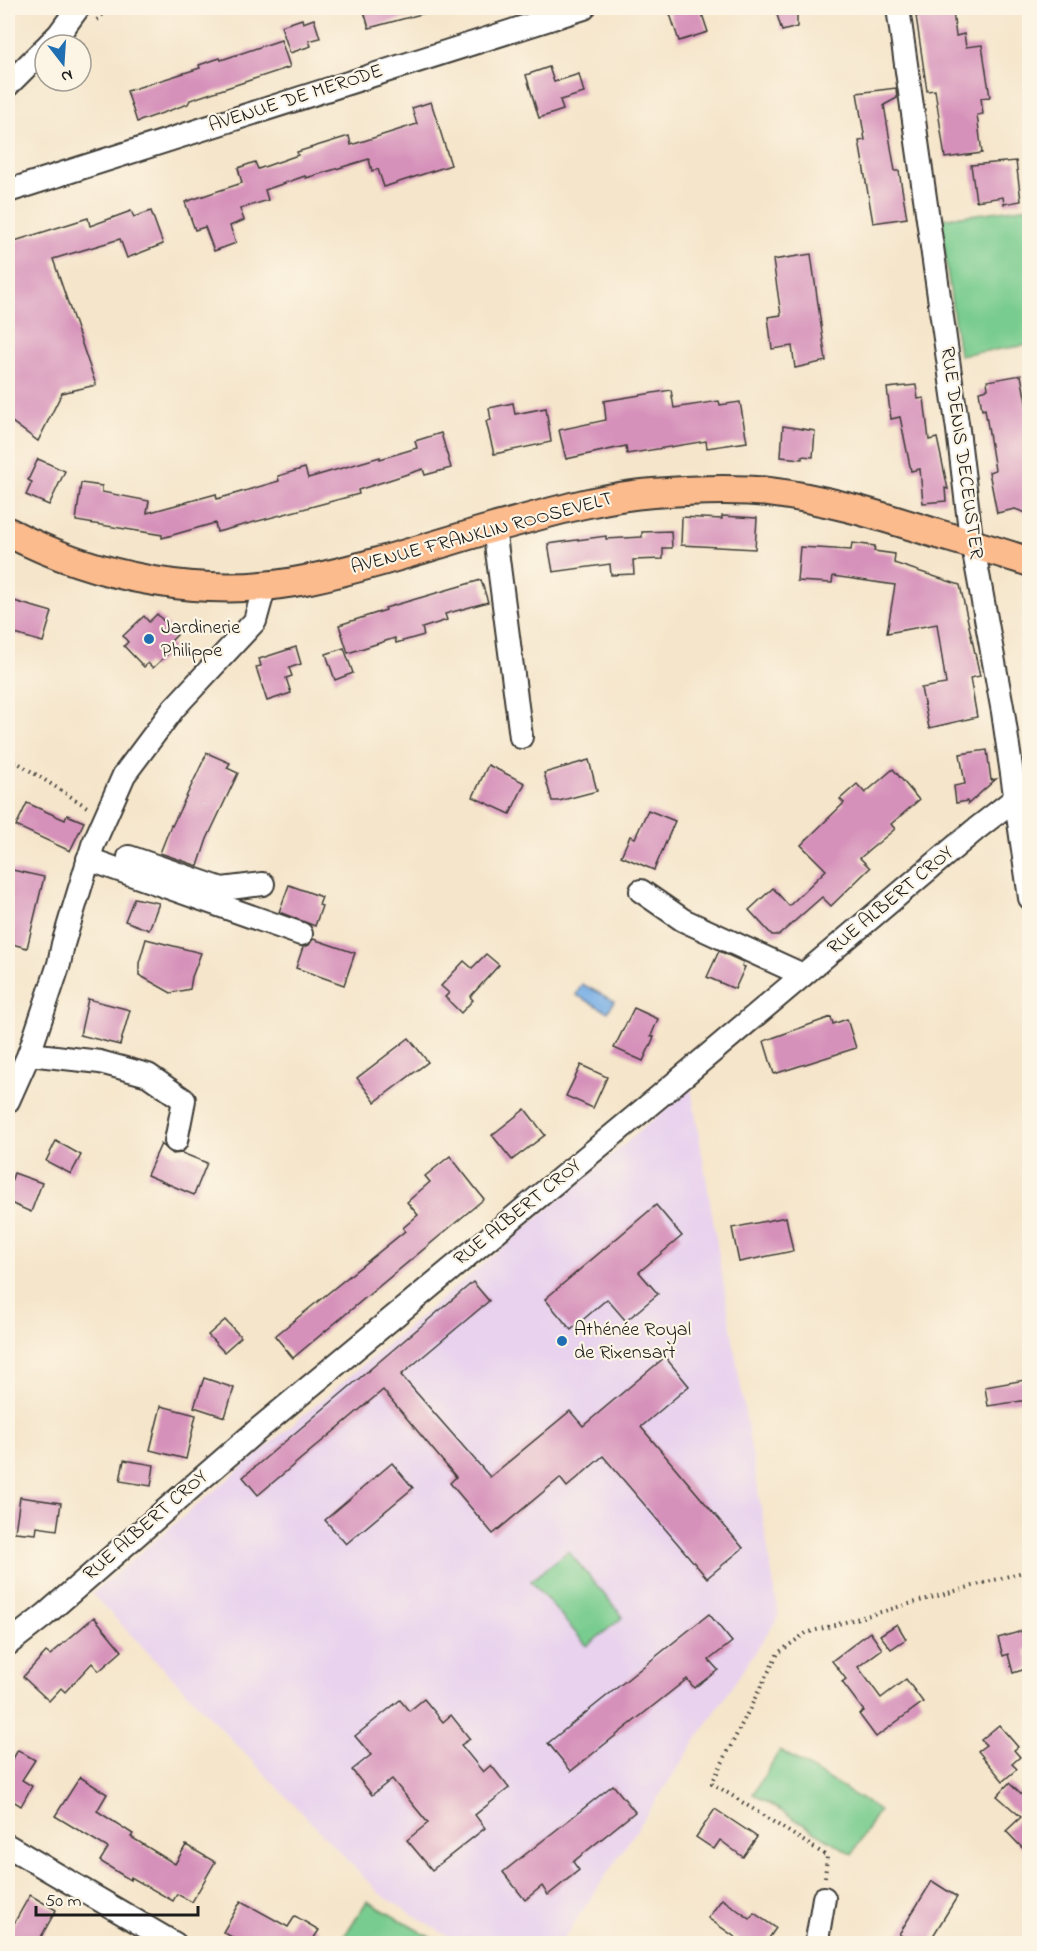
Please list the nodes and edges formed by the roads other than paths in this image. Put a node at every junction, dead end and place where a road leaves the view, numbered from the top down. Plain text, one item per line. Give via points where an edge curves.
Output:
1 (78, 8) edge
2 (584, 8) edge
3 (898, 8) edge
4 (60, 33) edge
5 (33, 60) edge
6 (8, 85) edge
7 (8, 190) edge
8 (494, 528) junction
9 (8, 532) edge
10 (973, 544) junction
11 (1029, 562) edge
12 (265, 585) junction
13 (521, 737) dead end
14 (1023, 791) edge
15 (91, 852) junction
16 (263, 884) dead end
17 (641, 891) dead end
18 (1029, 898) edge
19 (301, 934) dead end
20 (803, 975) junction
21 (29, 1054) junction
22 (8, 1101) edge
23 (176, 1141) dead end
24 (8, 1644) edge
25 (8, 1846) edge
26 (824, 1898) road end
27 (161, 1940) edge
28 (815, 1944) edge

1 - 4 street
2 - 7 street, AVENUE DE MERODE
3 - 10 street, RUE DENIS DECEUSTER
5 - 6 street
8 - 10 main road, AVENUE FRANKLIN ROOSEVELT via 603,500 650,493 768,492 835,504
8 - 12 main road, AVENUE FRANKLIN ROOSEVELT via 350,569
8 - 13 street
9 - 12 main road, AVENUE FRANKLIN ROOSEVELT via 48,552 114,574 190,586
10 - 11 main road, AVENUE FRANKLIN ROOSEVELT
10 - 14 street, RUE DENIS DECEUSTER
12 - 15 street via 255,621 174,708 124,775
14 - 18 street, RUE DENIS DECEUSTER
14 - 20 street, RUE ALBERT CROY
15 - 16 street via 222,889
15 - 19 street
15 - 21 street
17 - 20 street via 683,920
20 - 24 street, RUE ALBERT CROY
21 - 22 street
21 - 23 street via 100,1062 148,1075 184,1100
25 - 27 street
26 - 28 street

